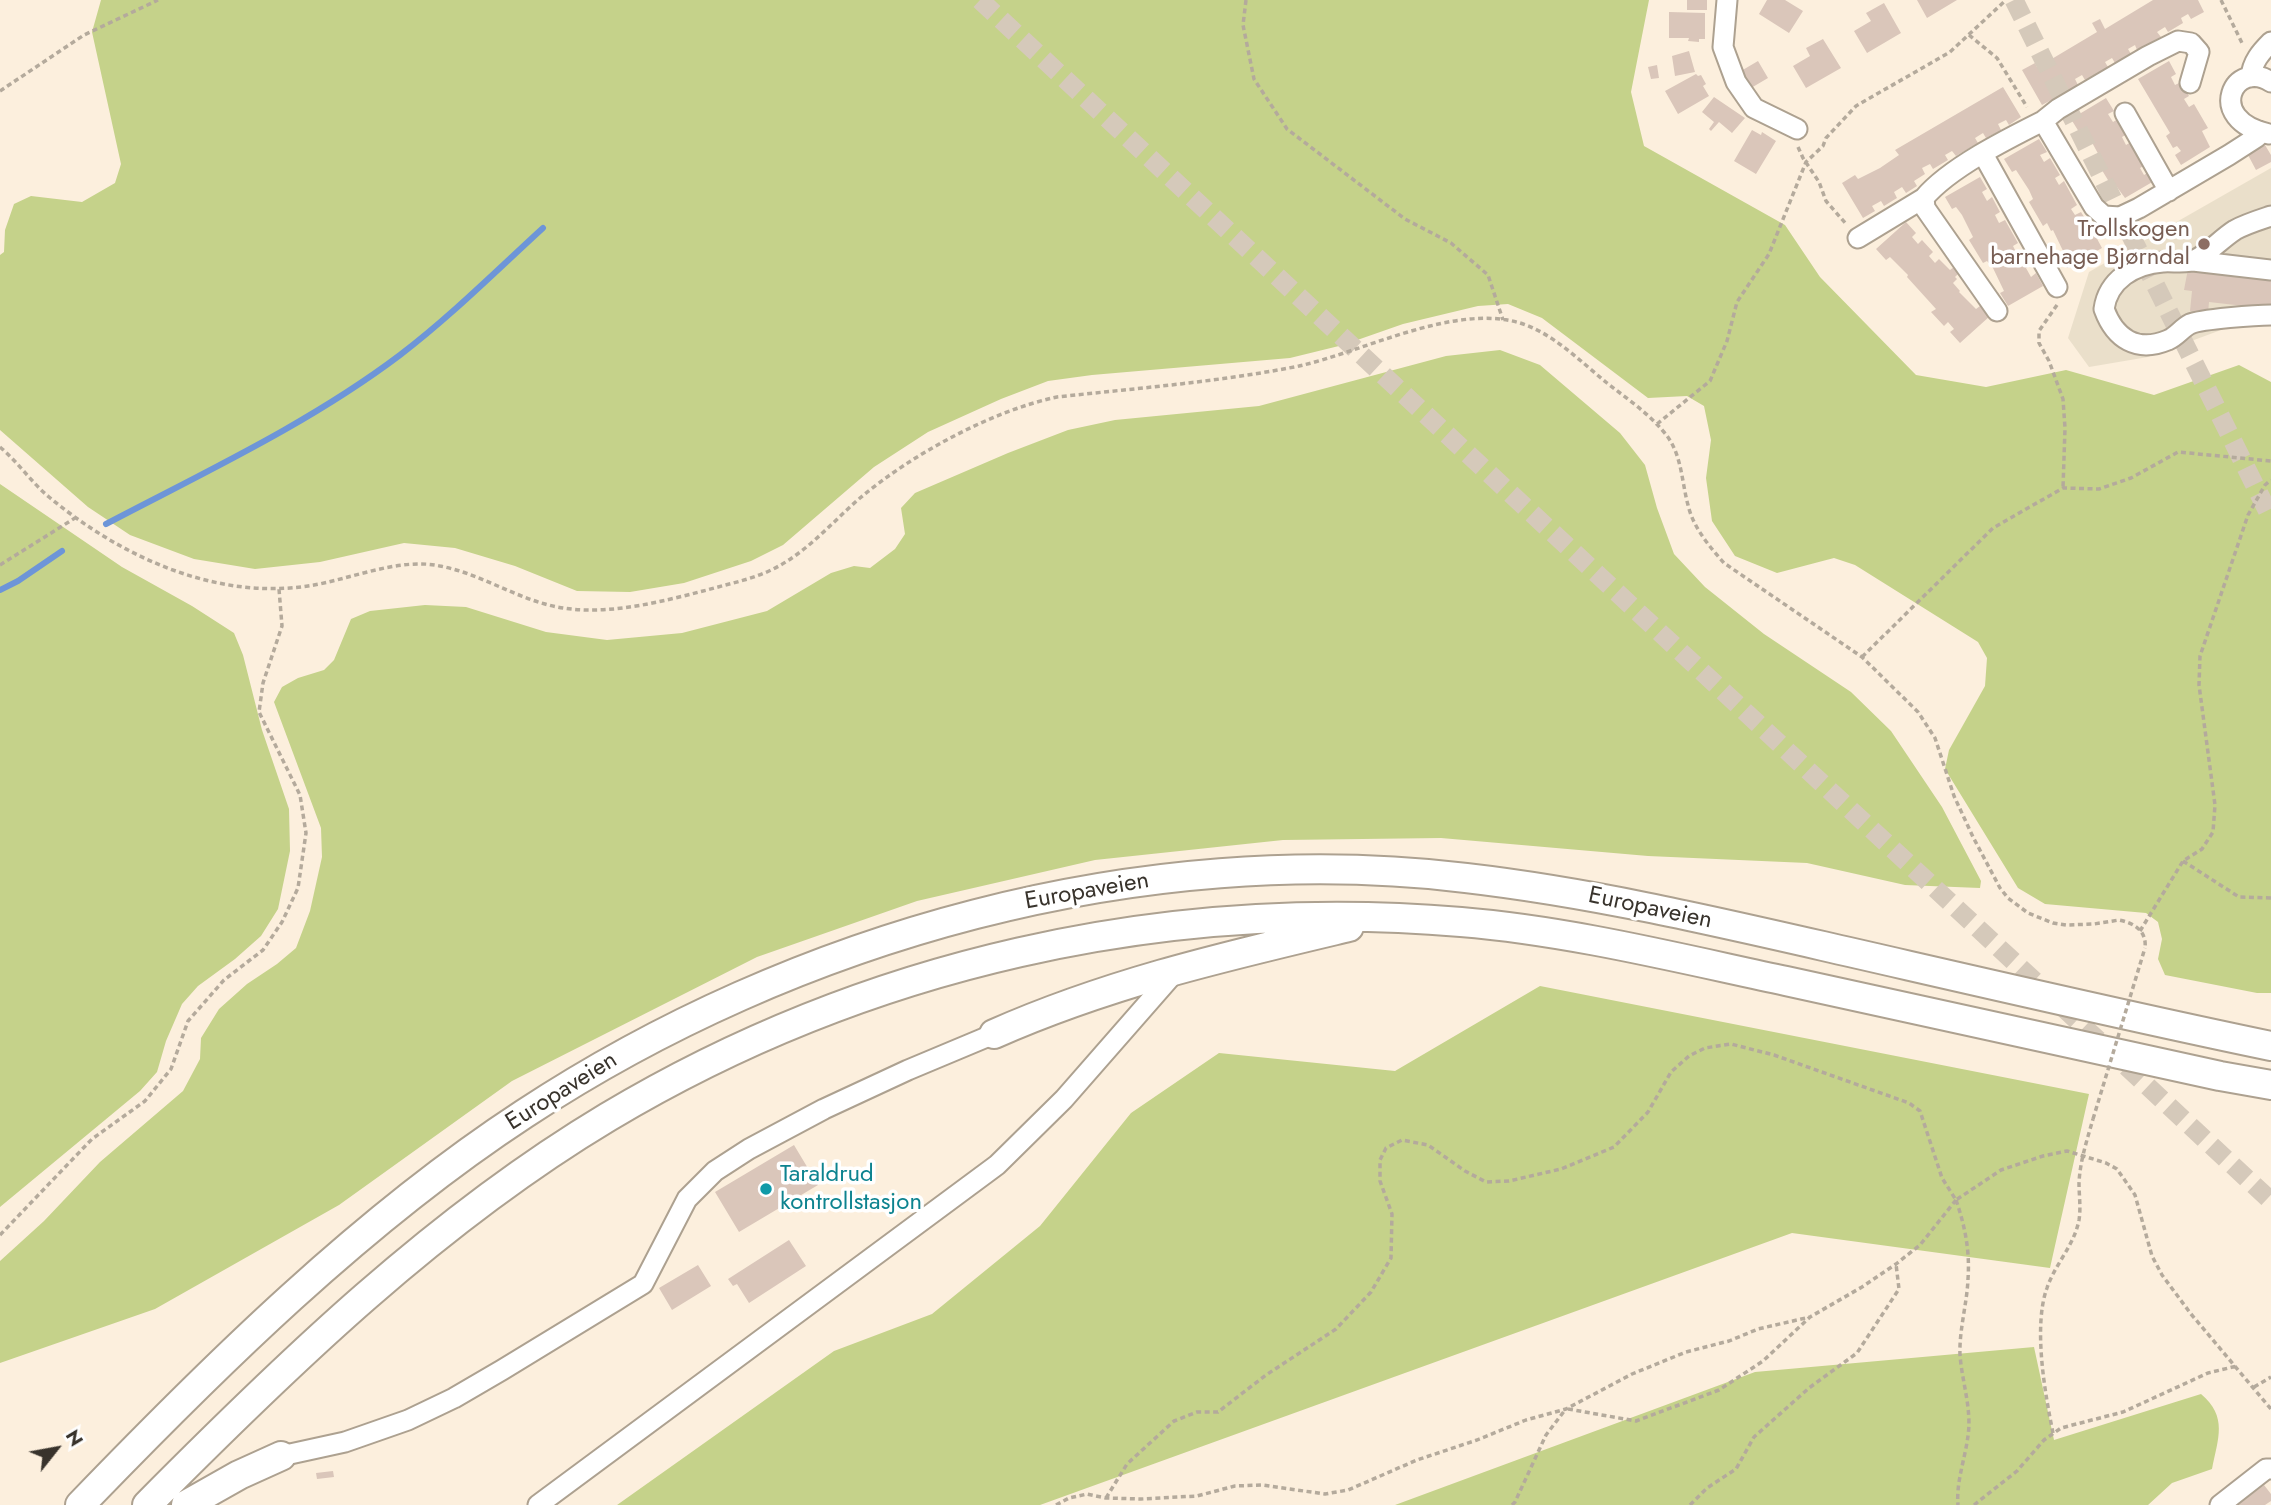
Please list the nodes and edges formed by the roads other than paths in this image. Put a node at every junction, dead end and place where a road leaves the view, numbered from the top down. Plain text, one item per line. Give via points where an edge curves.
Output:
1 (1727, 0) edge
2 (2271, 42) edge
3 (2253, 69) junction
4 (2271, 82) edge
5 (2190, 83) dead end
6 (2125, 113) dead end
7 (2040, 122) junction
8 (1797, 129) road end
9 (2265, 132) edge
10 (1983, 154) junction
11 (2169, 191) junction
12 (1924, 198) junction
13 (2271, 216) edge
14 (1858, 238) road end
15 (2193, 261) junction
16 (2271, 270) edge
17 (2057, 287) road end
18 (1997, 311) dead end
19 (2271, 315) edge
20 (1386, 918) junction
21 (1180, 968) junction
22 (994, 1034) joint
23 (2271, 1046) edge
24 (2271, 1085) edge
25 (281, 1456) joint
26 (2271, 1469) edge
27 (80, 1505) edge
28 (147, 1505) edge
29 (186, 1505) edge
30 (538, 1505) edge
31 (2220, 1505) edge

1 - 8 street via 1723,47 1736,82 1755,107
2 - 3 street
3 - 4 street
3 - 9 street via 2230,94 2230,104 2243,123
5 - 7 street via 2199,52 2192,43 2178,41
6 - 11 street
7 - 10 street
7 - 11 street via 2104,216 2120,217
9 - 11 street
10 - 12 street
10 - 17 street
12 - 14 street
12 - 18 street via 1924,208
13 - 15 street via 2235,230
15 - 16 street
15 - 19 street via 2139,267 2113,284 2104,309 2114,331 2139,345 2170,340 2190,323
20 - 21 highway
20 - 24 highway, Europaveien via 1462,922 1597,942
20 - 28 highway, Europaveien via 1209,921 1085,938 934,973 793,1024 724,1056 606,1119 424,1248 310,1347
21 - 22 highway via 1098,993
21 - 30 street via 1064,1099 997,1165
22 - 25 street via 824,1109 715,1171 687,1199 643,1284 502,1370 408,1420 345,1442
23 - 27 highway, Europaveien via 1600,897 1461,877 1262,872 1069,892 926,927 773,980 644,1042 522,1115 334,1260
25 - 29 highway
26 - 31 street

